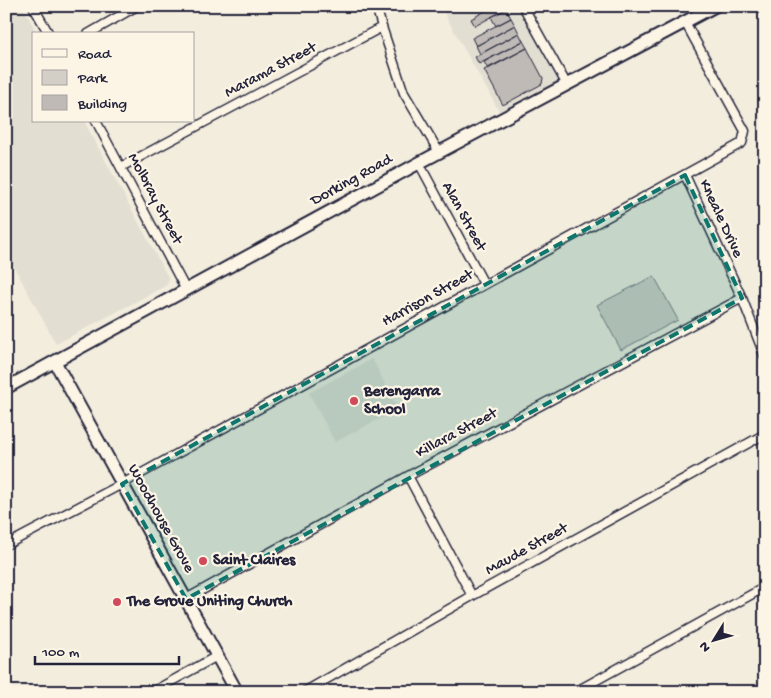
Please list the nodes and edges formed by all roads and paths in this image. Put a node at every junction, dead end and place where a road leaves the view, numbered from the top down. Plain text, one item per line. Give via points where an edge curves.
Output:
1 (33, 6) edge
2 (137, 6) edge
3 (376, 6) edge
4 (524, 6) edge
5 (715, 6) edge
6 (685, 22) junction
7 (382, 27) junction
8 (48, 32) edge
9 (92, 32) edge
10 (567, 85) junction
11 (97, 122) edge
12 (439, 152) junction
13 (419, 163) junction
14 (121, 167) junction
15 (685, 175) junction
16 (484, 284) junction
17 (186, 290) junction
18 (742, 298) junction
19 (765, 357) edge
20 (55, 362) junction
21 (6, 388) edge
22 (765, 434) edge
23 (408, 476) junction
24 (122, 484) junction
25 (6, 545) edge
26 (765, 587) edge
27 (472, 596) junction
28 (186, 599) junction
29 (217, 656) junction
30 (152, 692) edge
31 (237, 692) edge
32 (304, 692) edge
33 (575, 692) edge

1 - 8 street
2 - 9 street
3 - 7 street
4 - 10 street
5 - 6 street, Dorking Road
6 - 10 street, Dorking Road
6 - 15 street, Harrison Street via 745,131 742,143
7 - 12 street via 404,93
7 - 14 street, Marama Street
10 - 12 street, Dorking Road
11 - 14 street, Molbray Street
12 - 13 street, Dorking Road
13 - 16 street, Alan Street
13 - 17 street, Dorking Road
14 - 17 street, Molbray Street
15 - 16 street, Harrison Street
15 - 18 street, Kneale Drive
16 - 24 street, Harrison Street
17 - 20 street, Dorking Road
18 - 19 street, Kneale Drive
18 - 23 street, Killara Street
20 - 21 street, Dorking Road
20 - 24 street, Woodhouse Grove
22 - 27 street, Maude Street
23 - 27 street
23 - 28 street, Killara Street
24 - 25 street, Harrison Street
24 - 28 street, Woodhouse Grove
26 - 33 street
27 - 32 street, Maude Street
28 - 29 street, Woodhouse Grove
29 - 30 street
29 - 31 street, Woodhouse Grove

